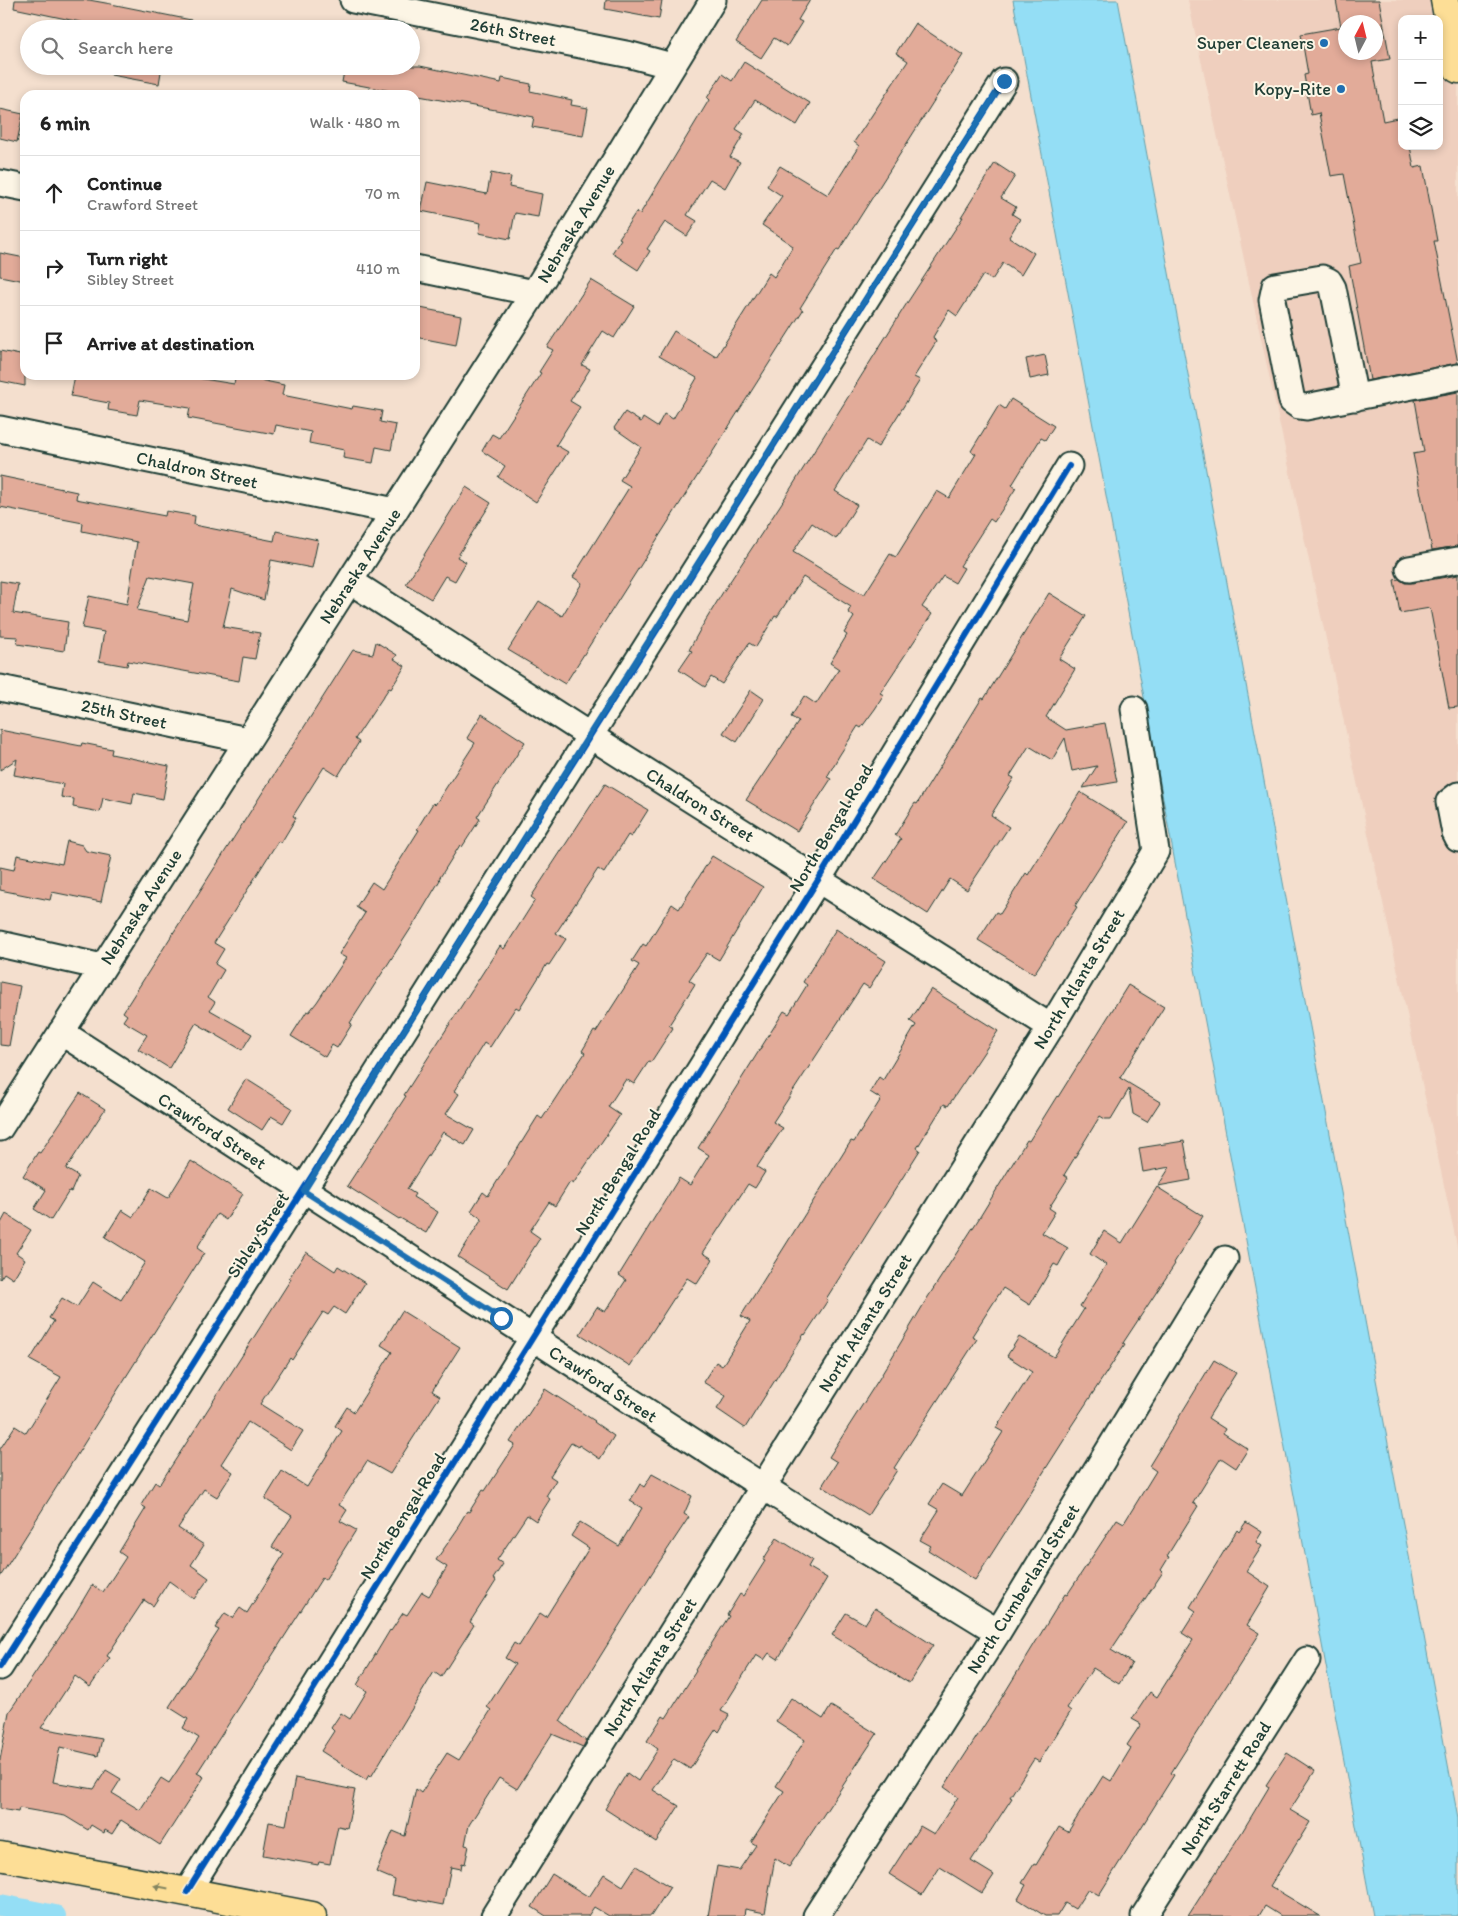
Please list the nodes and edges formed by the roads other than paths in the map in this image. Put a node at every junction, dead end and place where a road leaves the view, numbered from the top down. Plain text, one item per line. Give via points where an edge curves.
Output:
1 (353, 0) edge
2 (713, 0) edge
3 (1445, 0) edge
4 (672, 66) junction
5 (1458, 69) edge
6 (1004, 81) dead end
7 (0, 183) edge
8 (20, 187) edge
9 (420, 269) edge
10 (534, 293) junction
11 (1458, 377) edge
12 (1355, 398) junction
13 (0, 429) edge
14 (1069, 466) dead end
15 (394, 511) junction
16 (1458, 560) edge
17 (1409, 569) dead end
18 (350, 581) junction
19 (0, 688) edge
20 (1134, 709) dead end
21 (589, 735) junction
22 (247, 740) junction
23 (1458, 795) edge
24 (1458, 839) edge
25 (818, 880) junction
26 (0, 944) edge
27 (102, 967) junction
28 (1050, 1027) junction
29 (61, 1032) junction
30 (0, 1128) edge
31 (304, 1191) junction
32 (1225, 1259) dead end
33 (532, 1338) junction
34 (762, 1486) junction
35 (998, 1632) junction
36 (1307, 1660) dead end
37 (0, 1667) edge
38 (0, 1856) edge
39 (187, 1892) junction
40 (312, 1916) edge
41 (494, 1916) edge
42 (816, 1916) edge
43 (1144, 1916) edge

1 - 4 street, 26th Street
2 - 4 street, Nebraska Avenue
3 - 5 main road
4 - 10 street, Nebraska Avenue
6 - 21 street, Sibley Street
7 - 8 street
9 - 10 street
10 - 15 street, Nebraska Avenue
11 - 12 street
12 - 12 street via 1306,408 1292,401 1272,300 1276,286 1322,278 1334,288
13 - 15 street, Chaldron Street
14 - 25 street, North Bengal Road
15 - 18 street, Nebraska Avenue
16 - 17 street
18 - 21 street, Chaldron Street
18 - 22 street, Nebraska Avenue
19 - 22 street, 25th Street
20 - 28 street, North Atlanta Street via 1156,851
21 - 25 street, Chaldron Street
21 - 31 street, Sibley Street
22 - 27 street, Nebraska Avenue
23 - 24 street via 1449,802
25 - 28 street, Chaldron Street
25 - 33 street, North Bengal Road
26 - 27 street
27 - 29 street, Nebraska Avenue
28 - 34 street, North Atlanta Street
29 - 30 street, Nebraska Avenue
29 - 31 street, Crawford Street
31 - 33 street, Crawford Street
31 - 37 street, Sibley Street
32 - 35 street, North Cumberland Street
33 - 34 street, Crawford Street
33 - 39 street, North Bengal Road
34 - 35 street, Crawford Street
34 - 41 street, North Atlanta Street
35 - 42 street, North Cumberland Street
36 - 43 street, North Starrett Road
39 -> 38 main road
39 - 40 main road

